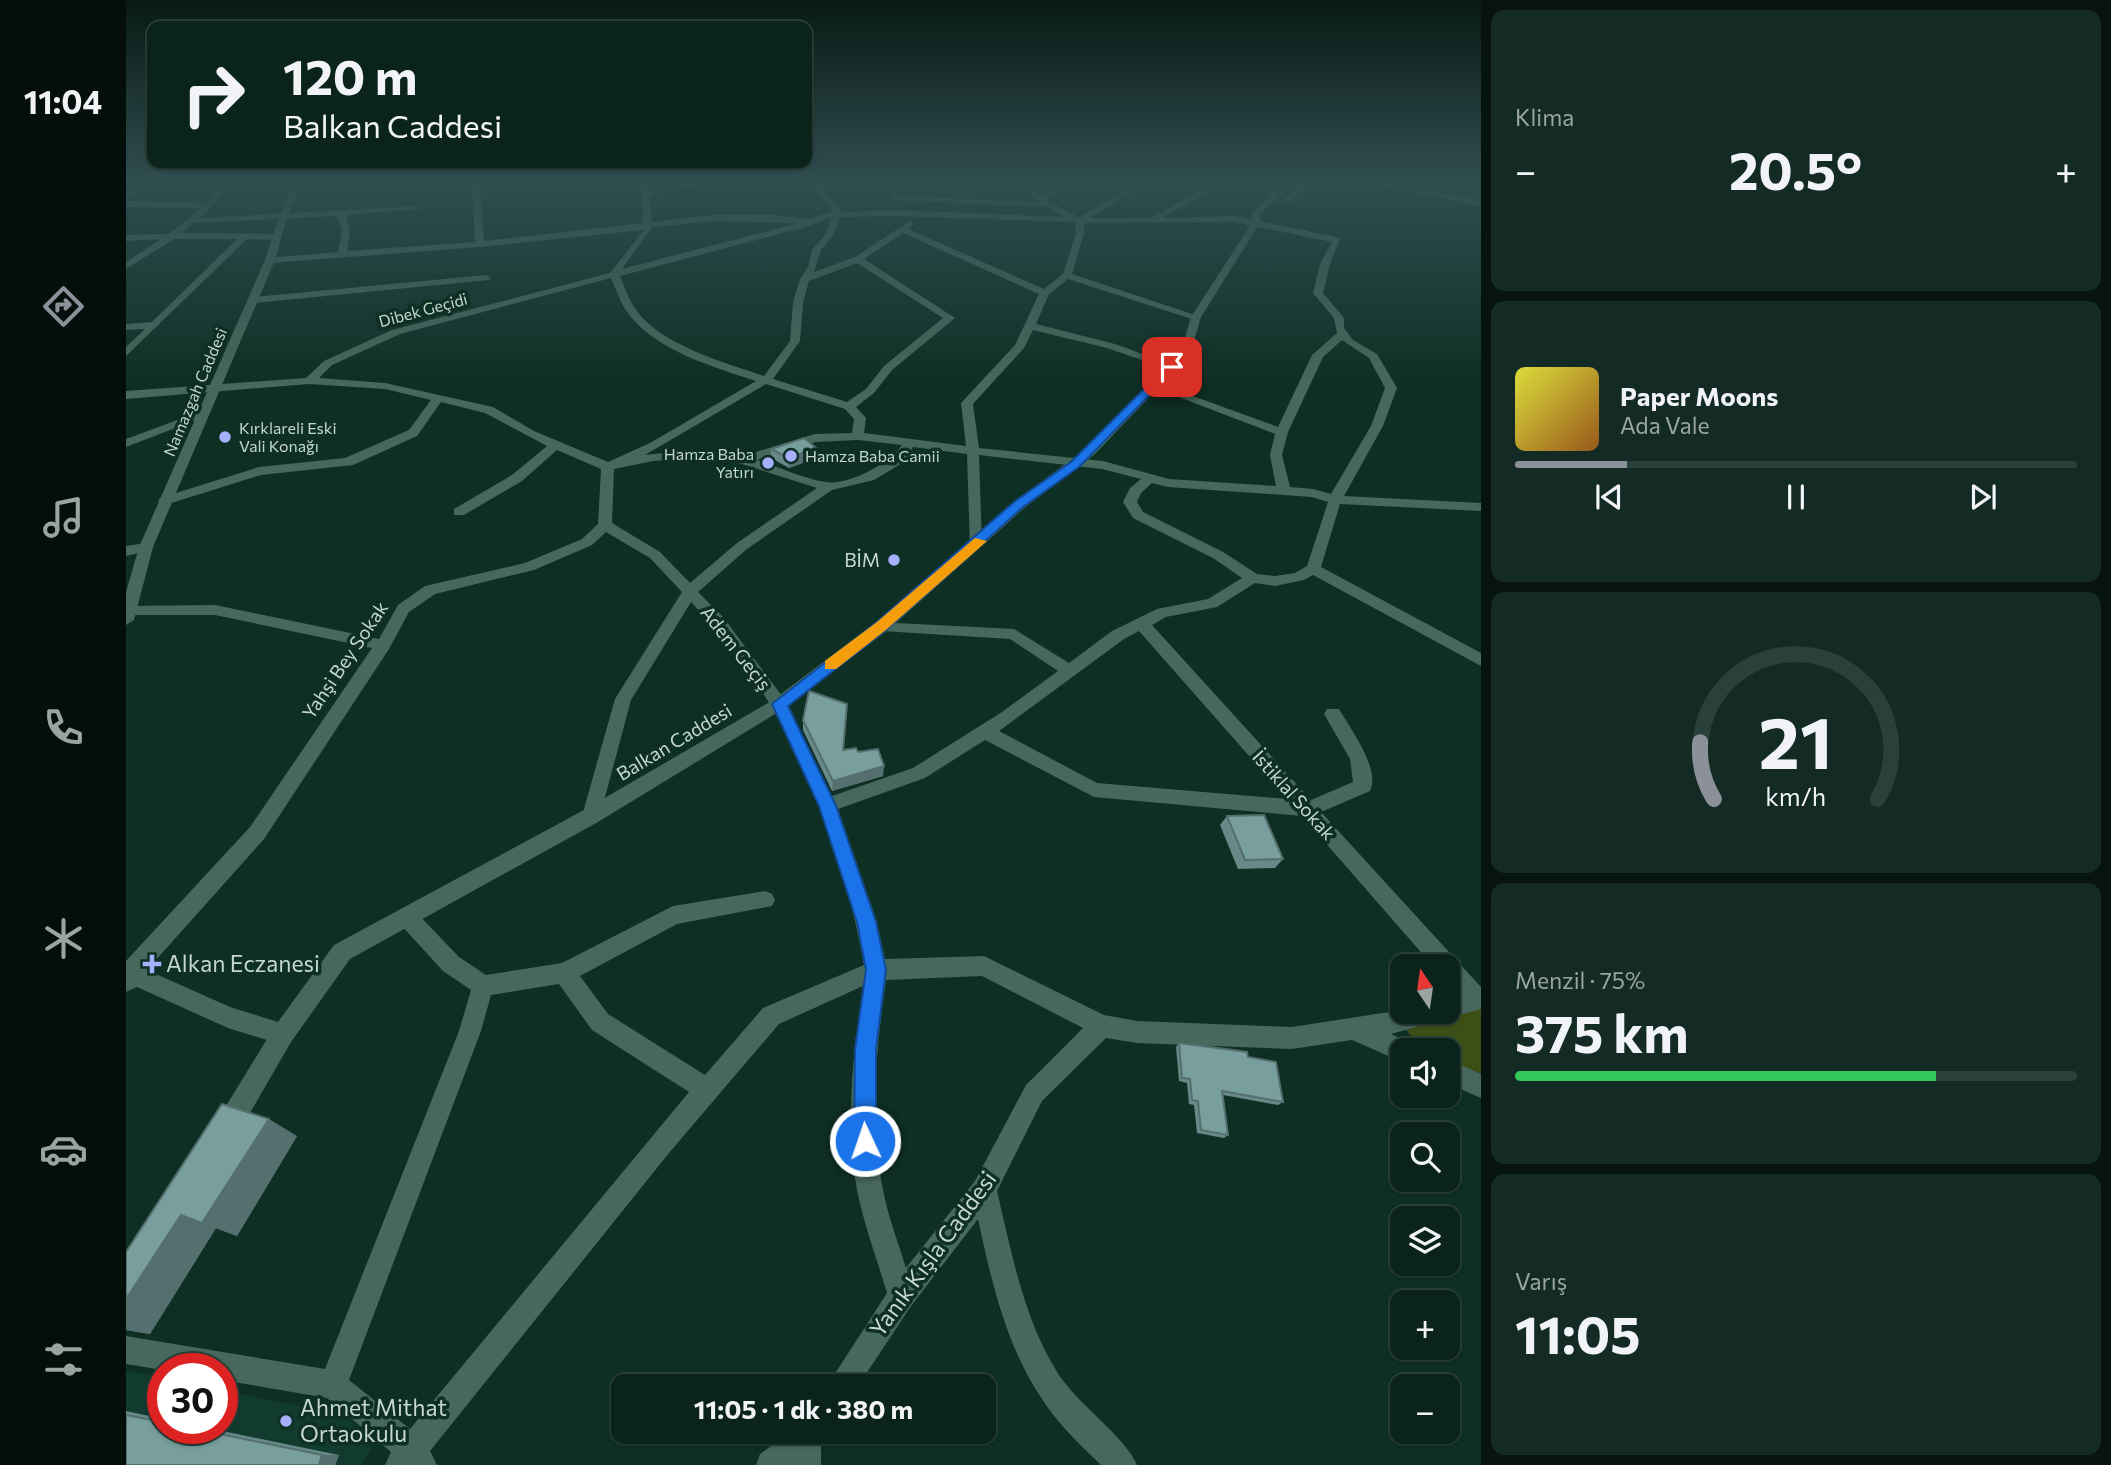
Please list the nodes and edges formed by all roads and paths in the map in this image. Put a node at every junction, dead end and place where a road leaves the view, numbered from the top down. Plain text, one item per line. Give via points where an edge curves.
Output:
1 (153, 248) edge
2 (232, 248) edge
3 (274, 248) edge
4 (343, 248) edge
5 (425, 248) edge
6 (635, 248) edge
7 (712, 248) edge
8 (818, 248) edge
9 (873, 248) edge
10 (945, 248) edge
11 (1075, 248) edge
12 (1240, 248) edge
13 (1333, 248) edge
14 (342, 255) junction
15 (858, 259) junction
16 (270, 260) junction
17 (126, 266) edge
18 (614, 274) junction
19 (1067, 275) junction
20 (486, 278) dead end
21 (805, 279) junction
22 (1045, 293) junction
23 (253, 300) junction
24 (1196, 317) junction
25 (153, 325) junction
26 (1030, 326) junction
27 (126, 327) edge
28 (1343, 333) junction
29 (126, 354) edge
30 (1172, 367) junction
31 (767, 379) junction
32 (309, 381) junction
33 (1156, 386) junction
34 (214, 388) junction
35 (126, 395) edge
36 (438, 398) junction
37 (849, 406) junction
38 (203, 415) junction
39 (1282, 432) junction
40 (858, 436) junction
41 (126, 443) edge
42 (909, 444) junction
43 (555, 445) junction
44 (973, 450) junction
45 (744, 460) junction
46 (1075, 464) junction
47 (608, 467) junction
48 (1149, 479) junction
49 (827, 487) junction
50 (1284, 491) junction
51 (1335, 499) junction
52 (165, 500) junction
53 (1481, 507) edge
54 (459, 512) dead end
55 (605, 525) junction
56 (975, 545) junction
57 (146, 547) junction
58 (126, 551) edge
59 (1313, 569) junction
60 (1253, 578) junction
61 (690, 590) junction
62 (128, 615) edge
63 (1142, 624) junction
64 (882, 626) junction
65 (383, 645) junction
66 (1481, 660) edge
67 (1069, 671) junction
68 (779, 704) junction
69 (1333, 714) dead end
70 (985, 732) junction
71 (827, 806) junction
72 (1307, 809) junction
73 (591, 816) junction
74 (765, 900) dead end
75 (407, 917) junction
76 (1436, 954) edge
77 (876, 970) junction
78 (564, 973) junction
79 (126, 979) edge
80 (1460, 979) edge
81 (483, 986) junction
82 (1479, 998) edge
83 (1460, 1004) edge
84 (1390, 1023) edge
85 (1102, 1026) junction
86 (1353, 1029) junction
87 (284, 1034) junction
88 (1390, 1046) edge
89 (1460, 1077) edge
90 (1481, 1086) edge
91 (707, 1090) junction
92 (219, 1141) edge
93 (984, 1190) junction
94 (901, 1296) junction
95 (126, 1350) edge
96 (849, 1374) edge
97 (333, 1385) junction
98 (808, 1445) edge
99 (411, 1459) edge
100 (771, 1465) edge
101 (1122, 1465) edge

1 - 17 street
2 - 25 street
3 - 16 street, Namazgah Caddesi
4 - 14 street
5 - 14 street
6 - 18 street
7 - 18 street, Dibek Geçidi
8 - 21 street
9 - 15 street
10 - 22 street
11 - 19 street
12 - 24 street, Balkan Caddesi
13 - 28 street via 1318,293 1339,318
14 - 16 street
15 - 21 street
15 - 37 street via 950,318
16 - 23 street, Namazgah Caddesi
18 - 31 street via 635,316 664,341
18 - 32 street, Dibek Geçidi via 396,332 328,363
19 - 22 street
19 - 24 street
20 - 23 street
21 - 31 street via 795,341
22 - 26 street
23 - 34 street, Namazgah Caddesi
24 - 30 street, Balkan Caddesi via 1188,344
25 - 27 street
25 - 29 street
26 - 30 street
26 - 44 street via 1020,346 967,403
28 - 39 street via 1318,355
28 - 51 street via 1373,356 1391,388 1377,426
30 - 33 street, Balkan Caddesi
31 - 37 street
31 - 47 street via 654,446
32 - 34 street
32 - 36 street via 385,386
33 - 39 street
33 - 46 street, Balkan Caddesi
34 - 35 street
34 - 38 street, Namazgah Caddesi
36 - 43 street via 489,410
36 - 52 street via 413,433 348,462 259,471
37 - 40 street via 860,418
38 - 41 street
38 - 52 street, Namazgah Caddesi
39 - 50 street via 1276,455
40 - 42 street
40 - 45 street via 815,438
42 - 44 street
42 - 49 street via 899,459 869,477
43 - 47 street
43 - 54 street via 517,478
44 - 46 street
44 - 56 street
45 - 47 street via 691,454
45 - 49 street
46 - 48 street via 1103,465
46 - 56 street, Balkan Caddesi
47 - 55 street
48 - 50 street
48 - 60 street via 1130,502 1138,515
49 - 61 street via 742,546
50 - 51 street
51 - 53 street
51 - 59 street
52 - 57 street, Namazgah Caddesi
55 - 61 street, Adem Geçiş via 655,555
55 - 65 street, Yahşi Bey Sokak via 587,542 529,567 430,590 403,609
56 - 64 street, Balkan Caddesi
57 - 58 street
57 - 62 street, Namazgah Caddesi
59 - 60 street via 1275,581
59 - 66 street
60 - 63 street via 1212,603 1162,613
61 - 68 street, Adem Geçiş
61 - 73 street via 623,699
62 - 65 street via 215,611
63 - 67 street via 1118,635
63 - 72 street, İstiklal Sokak
64 - 67 street via 1014,635
64 - 68 street, Balkan Caddesi
65 - 79 street, Yahşi Bey Sokak via 257,833
67 - 70 street
68 - 71 street, Adem Geçiş
68 - 73 street, Balkan Caddesi
69 - 72 street via 1359,759 1363,786
70 - 71 street via 919,773
70 - 72 street via 1094,790
71 - 77 street, Adem Geçiş via 867,922
72 - 76 street, İstiklal Sokak
73 - 75 street, Balkan Caddesi
74 - 78 street via 673,915
75 - 81 street via 451,964
75 - 87 street, Balkan Caddesi via 342,952
77 - 85 street via 984,966
77 - 91 street via 771,1016
77 - 94 street, Adem Geçiş via 865,1049 863,1116 870,1190
78 - 81 street
78 - 91 street via 600,1022
79 - 87 street via 135,975 228,1017
80 - 82 street, İstiklal Sokak
81 - 97 street via 470,1031
82 - 83 street
84 - 86 street
85 - 86 street via 1137,1032 1292,1038
85 - 93 street, Yanık Kışla Caddesi via 1034,1093
86 - 88 street
87 - 92 street, Balkan Caddesi
89 - 90 street
91 - 99 street
93 - 94 street, Yanık Kışla Caddesi
93 - 101 street via 1026,1342 1049,1386
94 - 96 street, Yanık Kışla Caddesi
95 - 97 street
97 - 99 street
98 - 100 street

